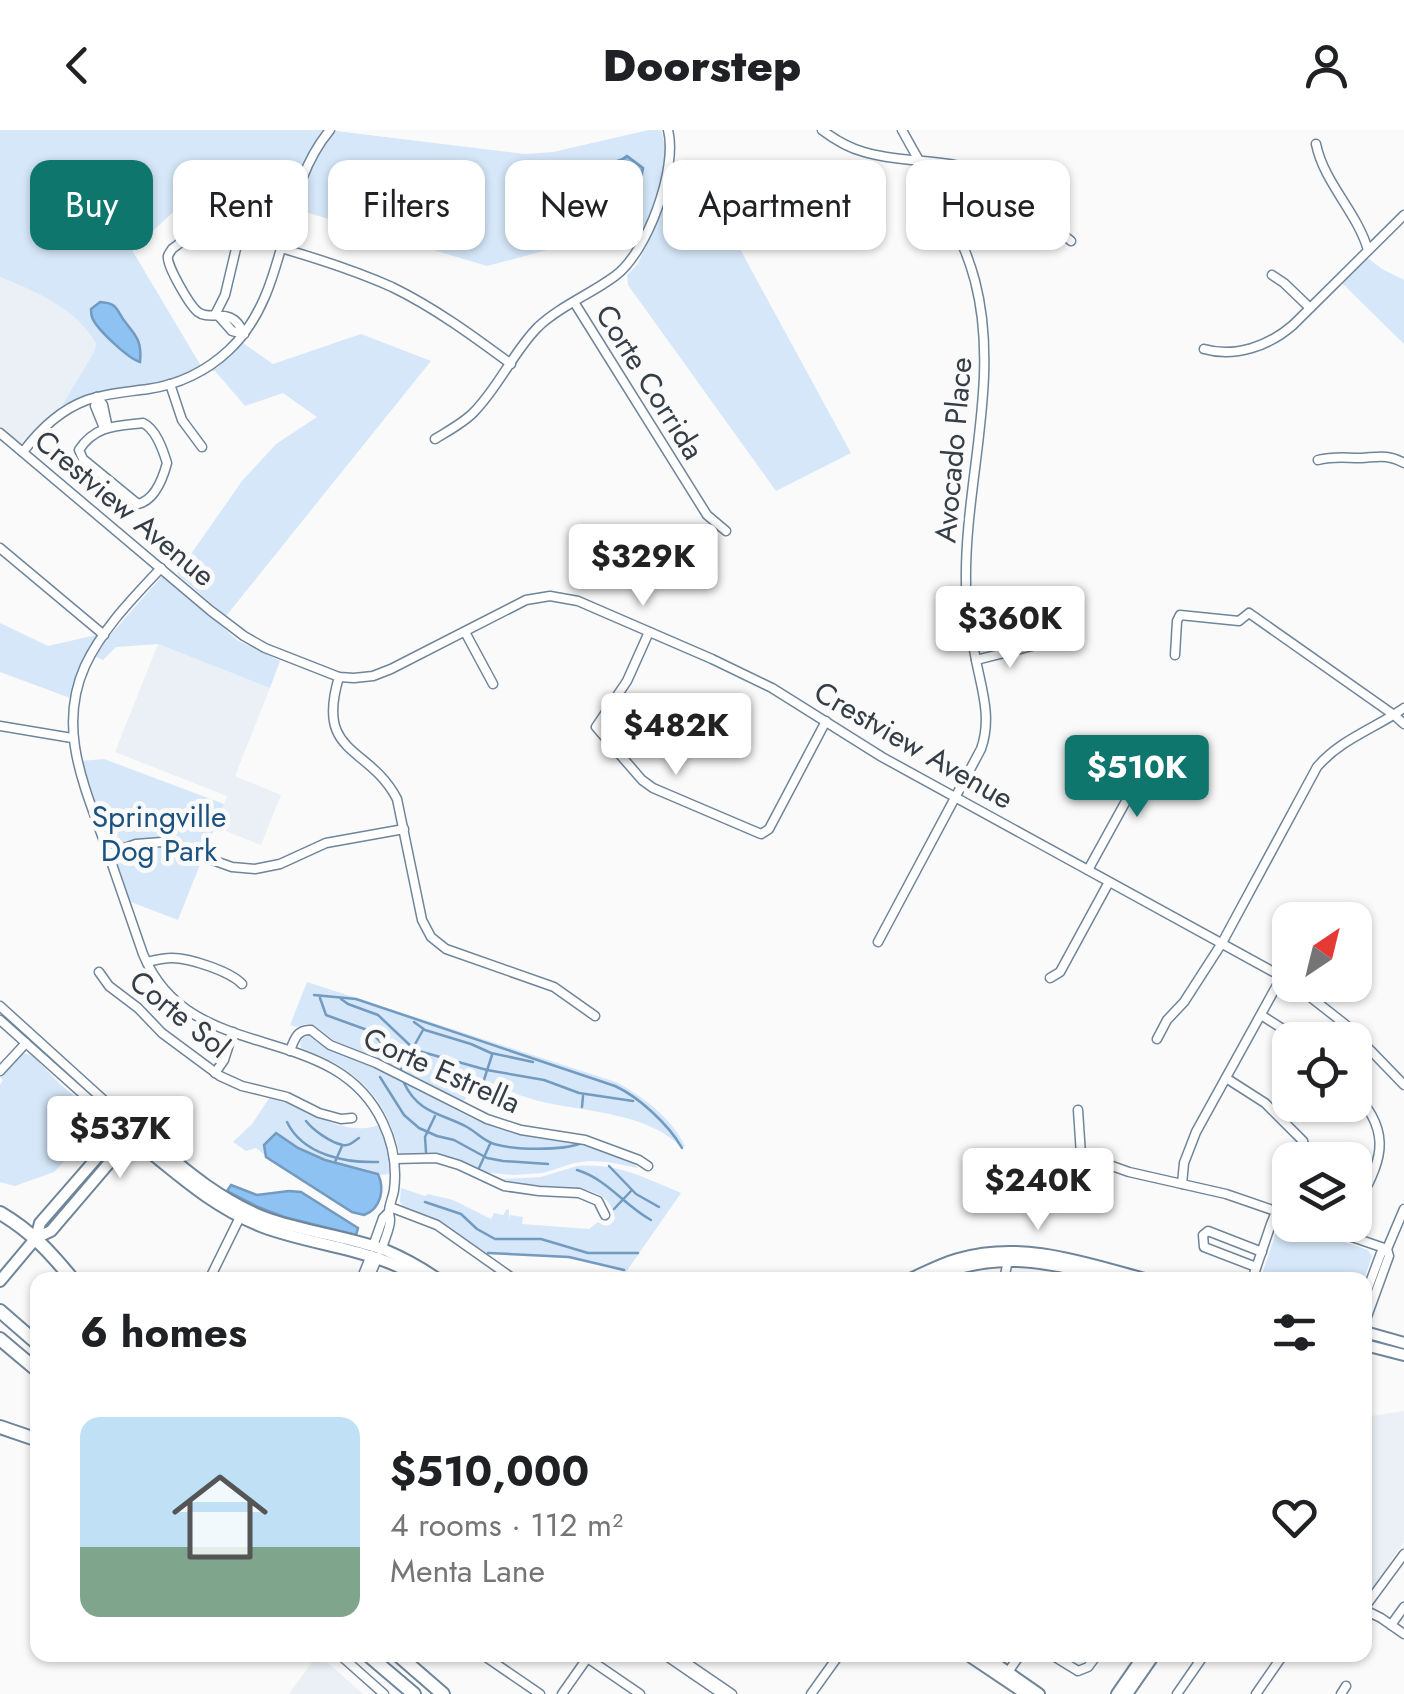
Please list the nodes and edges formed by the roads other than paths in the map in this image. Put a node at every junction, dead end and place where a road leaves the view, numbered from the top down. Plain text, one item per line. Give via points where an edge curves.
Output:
1 (330, 130) edge
2 (668, 130) edge
3 (822, 130) edge
4 (902, 130) edge
5 (1316, 144) dead end
6 (912, 160) edge
7 (918, 160) edge
8 (308, 162) edge
9 (1404, 216) edge
10 (280, 250) edge
11 (288, 250) edge
12 (963, 250) edge
13 (1368, 250) junction
14 (1272, 275) dead end
15 (574, 302) junction
16 (1310, 308) junction
17 (216, 313) junction
18 (244, 334) junction
19 (1204, 349) dead end
20 (510, 364) junction
21 (170, 384) junction
22 (97, 397) junction
23 (104, 428) junction
24 (0, 432) edge
25 (436, 439) dead end
26 (202, 447) dead end
27 (23, 452) junction
28 (1318, 460) dead end
29 (1404, 463) edge
30 (726, 531) dead end
31 (0, 548) edge
32 (160, 568) junction
33 (465, 632) junction
34 (649, 632) junction
35 (104, 635) junction
36 (1036, 645) dead end
37 (1175, 655) dead end
38 (976, 660) junction
39 (338, 677) junction
40 (493, 684) dead end
41 (1404, 708) edge
42 (1394, 715) junction
43 (826, 721) junction
44 (1404, 724) edge
45 (0, 726) edge
46 (72, 738) junction
47 (1154, 752) dead end
48 (956, 798) junction
49 (404, 828) junction
50 (108, 854) junction
51 (1088, 870) junction
52 (1110, 882) junction
53 (878, 942) dead end
54 (1222, 942) junction
55 (147, 962) junction
56 (1272, 971) edge
57 (99, 972) dead end
58 (1050, 978) dead end
59 (242, 984) dead end
60 (1272, 1001) edge
61 (1317, 1002) edge
62 (0, 1006) edge
63 (1261, 1014) junction
64 (595, 1016) dead end
65 (0, 1020) edge
66 (1273, 1022) edge
67 (234, 1032) junction
68 (1157, 1039) dead end
69 (29, 1040) junction
70 (290, 1052) junction
71 (0, 1070) edge
72 (215, 1073) junction
73 (1226, 1078) junction
74 (1404, 1086) edge
75 (1078, 1110) dead end
76 (1372, 1116) edge
77 (352, 1118) dead end
78 (129, 1129) junction
79 (1303, 1142) edge
80 (1081, 1155) junction
81 (394, 1158) junction
82 (648, 1166) dead end
83 (1372, 1176) edge
84 (1182, 1184) junction
85 (1057, 1198) dead end
86 (1404, 1208) edge
87 (390, 1209) junction
88 (1272, 1210) edge
89 (242, 1212) junction
90 (0, 1213) edge
91 (606, 1215) dead end
92 (1272, 1223) edge
93 (36, 1238) junction
94 (1372, 1242) edge
95 (1387, 1249) junction
96 (376, 1252) junction
97 (1262, 1252) junction
98 (1008, 1256) junction
99 (1256, 1267) junction
100 (66, 1272) edge
101 (213, 1272) edge
102 (367, 1272) edge
103 (409, 1272) edge
104 (426, 1272) edge
105 (505, 1272) edge
106 (927, 1272) edge
107 (945, 1272) edge
108 (1005, 1272) edge
109 (1084, 1272) edge
110 (1117, 1272) edge
111 (1254, 1272) edge
112 (1372, 1277) edge
113 (0, 1281) edge
114 (1372, 1304) edge
115 (0, 1312) edge
116 (1372, 1334) edge
117 (30, 1337) edge
118 (0, 1339) edge
119 (1404, 1343) edge
120 (1372, 1347) edge
121 (1404, 1354) edge
122 (30, 1364) edge
123 (0, 1426) edge
124 (30, 1437) edge
125 (1404, 1554) edge
126 (1372, 1598) edge
127 (1404, 1607) edge
128 (1372, 1613) edge
129 (1392, 1626) junction
130 (1404, 1634) edge
131 (348, 1662) edge
132 (376, 1662) edge
133 (406, 1662) edge
134 (493, 1662) edge
135 (583, 1662) edge
136 (595, 1662) edge
137 (675, 1662) edge
138 (685, 1662) edge
139 (833, 1662) edge
140 (981, 1662) edge
141 (991, 1662) edge
142 (1015, 1662) edge
143 (1062, 1662) edge
144 (1093, 1662) edge
145 (1140, 1662) edge
146 (1149, 1662) edge
147 (1199, 1662) edge
148 (1278, 1662) edge
149 (1006, 1676) junction
150 (1126, 1691) edge
151 (384, 1694) edge
152 (414, 1694) edge
153 (444, 1694) edge
154 (540, 1694) edge
155 (562, 1694) edge
156 (640, 1694) edge
157 (722, 1694) edge
158 (732, 1694) edge
159 (811, 1694) edge
160 (1026, 1694) edge
161 (1040, 1694) edge
162 (1177, 1694) edge
163 (1256, 1694) edge

1 - 8 street
2 - 15 street via 670,167 642,242 618,274
3 - 6 street via 867,154
4 - 7 street, Avocado Place
5 - 13 street
9 - 13 street
10 - 18 street
11 - 20 street via 393,288
12 - 38 street, Avocado Place via 984,333 966,584
13 - 16 street
14 - 16 street
15 - 20 street via 536,330
15 - 30 street, Corte Corrida via 706,515
16 - 19 street via 1268,342 1228,352
17 - 17 street via 239,236 232,225 214,222 172,249 168,260 197,311
17 - 18 street
18 - 21 street via 210,366
20 - 25 street via 474,412
21 - 22 street
21 - 26 street via 182,420
22 - 23 street
22 - 27 street via 54,418
23 - 23 street via 143,423 153,432 167,465 145,503 134,502 80,456 82,444
24 - 27 street, Crestview Avenue
27 - 32 street, Crestview Avenue
28 - 29 street via 1379,455
31 - 35 street
32 - 35 street
32 - 39 street, Crestview Avenue via 244,636
33 - 34 street, Crestview Avenue via 518,603 550,596
33 - 39 street, Crestview Avenue via 381,674
33 - 40 street
34 - 43 street, Crestview Avenue via 772,688
34 - 43 street via 628,682 597,729 653,788 764,832
35 - 46 street via 77,687
36 - 38 street
37 - 42 street via 1180,616 1239,620 1249,612
38 - 48 street, Avocado Place via 987,726
39 - 49 street via 334,726 390,788
41 - 42 street
42 - 44 street
42 - 54 street via 1329,752 1316,767
43 - 48 street, Crestview Avenue
45 - 46 street
46 - 50 street
47 - 51 street
48 - 51 street, Crestview Avenue
48 - 53 street, Avocado Place
49 - 50 street via 326,843 256,870 162,842
49 - 64 street via 422,920 435,941 554,987
50 - 55 street
51 - 52 street, Crestview Avenue
52 - 54 street, Crestview Avenue
52 - 58 street via 1060,972
54 - 56 street, Crestview Avenue
54 - 68 street
55 - 59 street via 185,959
55 - 67 street via 181,1007
57 - 72 street, Corte Sol
60 - 63 street
61 - 74 street, Crestview Avenue
62 - 69 street
63 - 66 street
63 - 73 street
65 - 69 street
67 - 70 street
67 - 72 street
69 - 71 street
69 - 78 street
70 - 81 street via 332,1067 356,1086 381,1118
70 - 82 street, Corte Estrella via 297,1034 311,1030 487,1119 585,1140
72 - 77 street, Corte Sol via 340,1120
73 - 79 street via 1265,1103
73 - 84 street via 1188,1149
75 - 80 street
76 - 83 street via 1380,1146
78 - 89 main road via 195,1190
78 - 93 main road via 51,1231
80 - 84 street
80 - 85 street
81 - 87 street
81 - 91 street via 444,1160 504,1186 578,1192 598,1201
84 - 88 street
86 - 95 street
87 - 96 street
87 - 105 street via 437,1225
89 - 96 main road via 293,1236
89 - 101 street
90 - 93 highway
92 - 97 street
93 - 100 highway
93 - 113 main road
94 - 95 street
95 - 112 street
95 - 114 street
96 - 102 street
96 - 103 main road
96 - 104 main road
97 - 99 street
97 - 99 street via 1208,1231 1203,1235 1204,1247
98 - 106 main road via 956,1260
98 - 107 main road
98 - 108 street
98 - 109 main road
98 - 110 main road via 1054,1256
99 - 111 street
115 - 117 highway
116 - 119 main road
118 - 122 highway
120 - 121 main road
123 - 124 highway
125 - 126 street
127 - 129 street
128 - 129 street
129 - 130 street
131 - 151 street
132 - 152 highway
133 - 153 highway
134 - 154 street
135 - 155 street
136 - 156 street
137 - 157 street
138 - 158 street
139 - 159 street
140 - 149 main road
141 - 149 main road
142 - 149 street
143 - 144 street via 1083,1670
145 - 150 main road
146 - 150 main road
147 - 162 street
148 - 163 street
149 - 160 main road
149 - 161 main road

